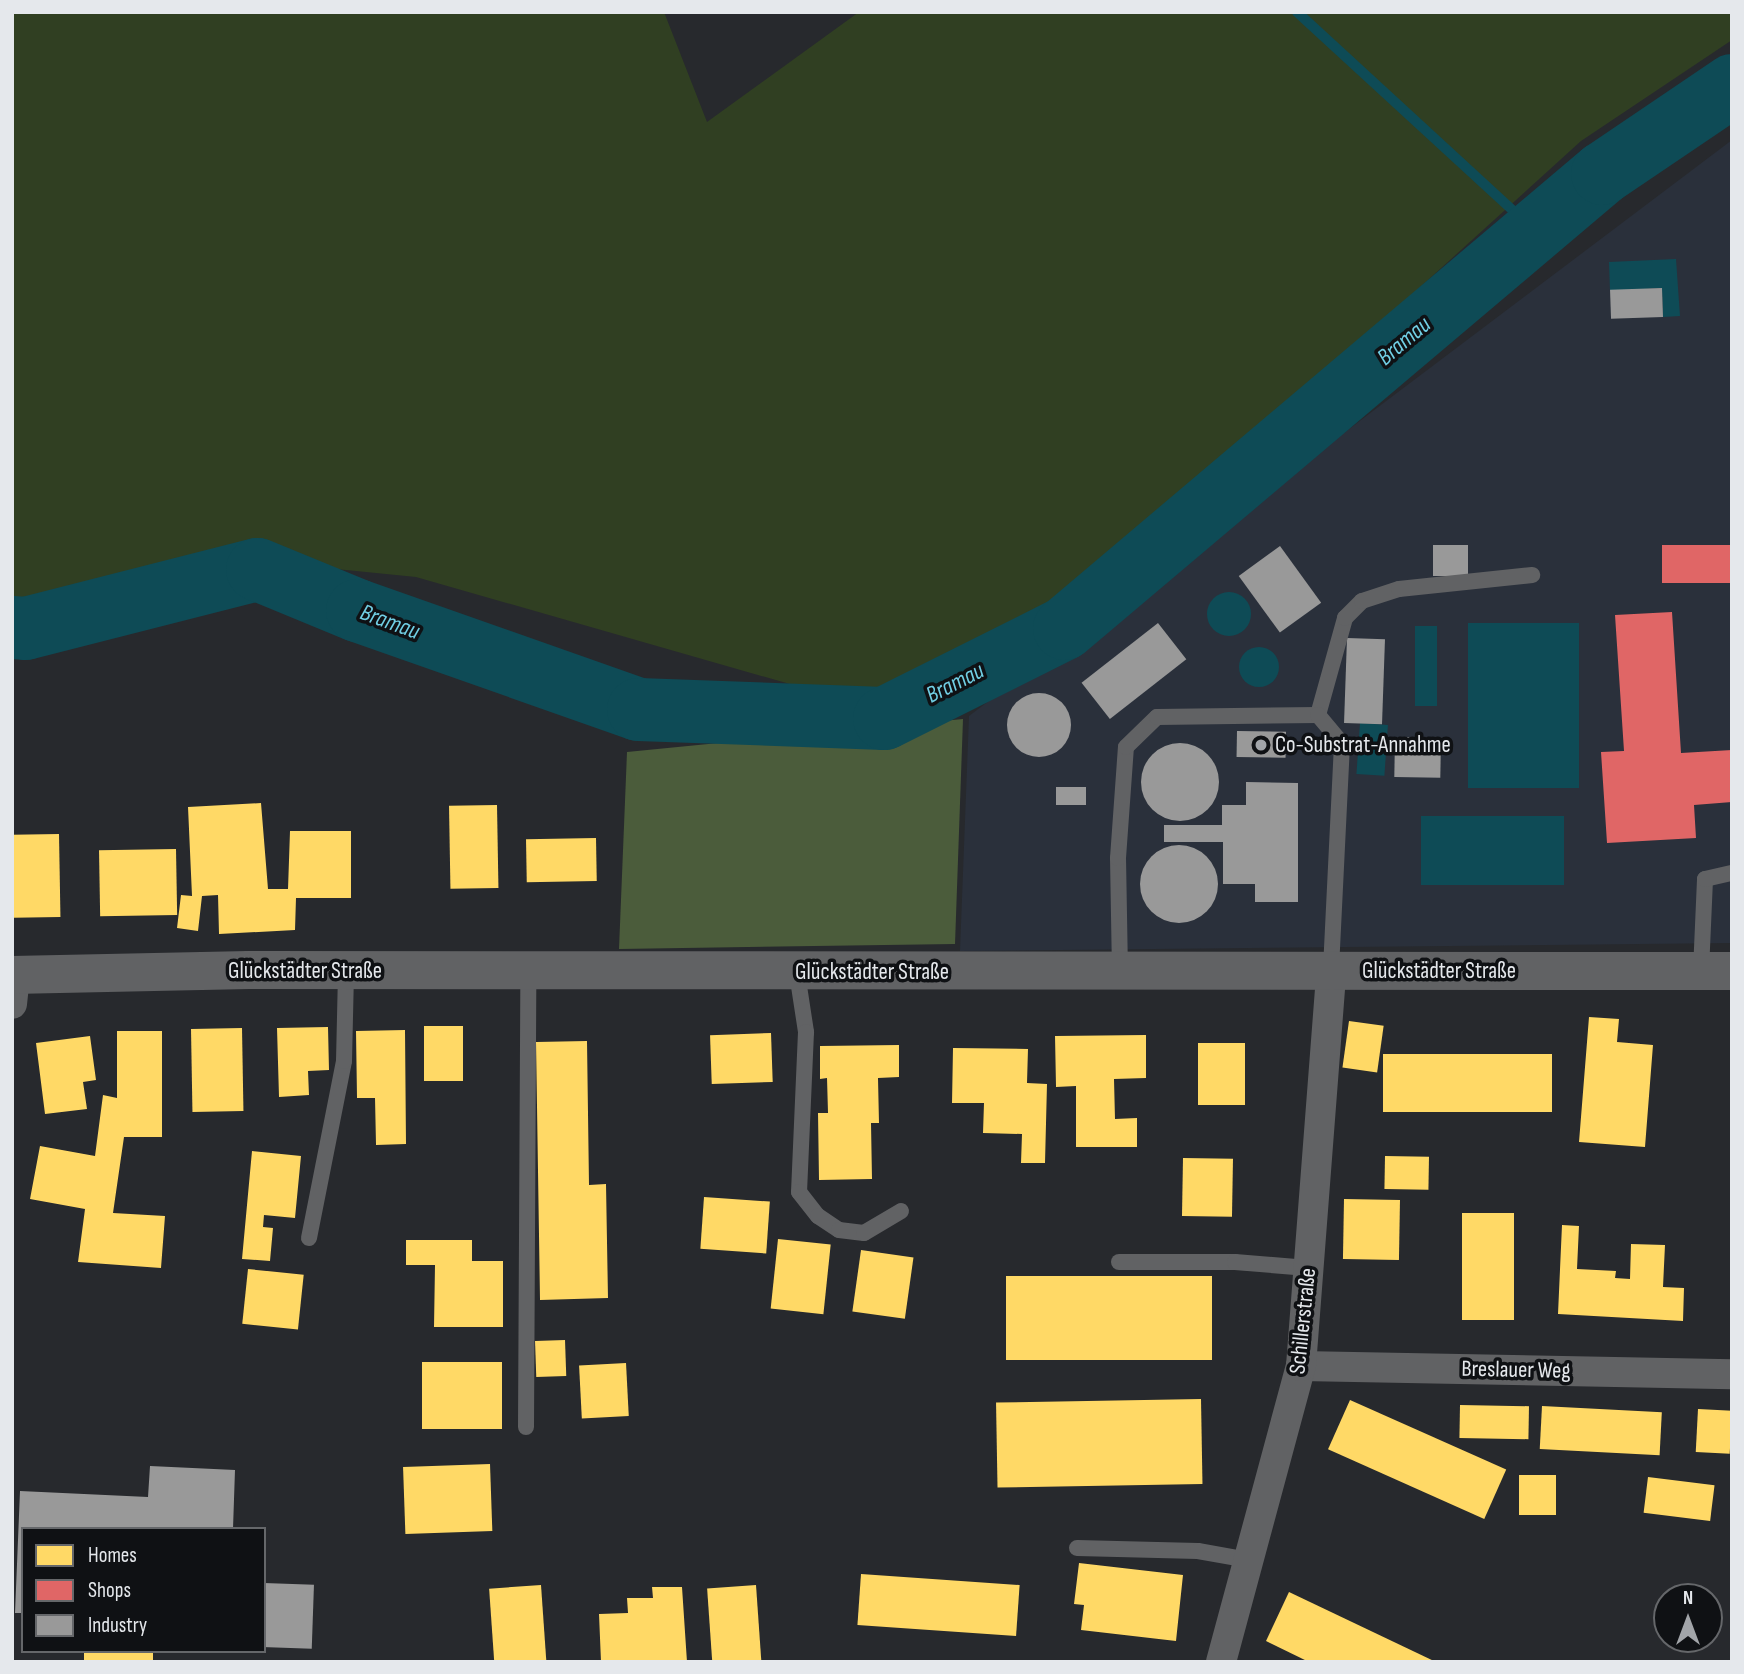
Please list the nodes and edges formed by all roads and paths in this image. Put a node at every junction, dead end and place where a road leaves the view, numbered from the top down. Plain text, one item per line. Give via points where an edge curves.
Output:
1 (1532, 575) dead end
2 (1318, 715) junction
3 (1732, 873) edge
4 (346, 970) junction
5 (1717, 971) edge
6 (528, 972) junction
7 (1121, 972) junction
8 (1331, 972) junction
9 (797, 973) junction
10 (13, 985) edge
11 (901, 1211) dead end
12 (309, 1238) dead end
13 (1119, 1262) dead end
14 (1308, 1268) junction
15 (1300, 1366) junction
16 (1732, 1374) edge
17 (526, 1427) dead end
18 (1077, 1548) dead end
19 (1249, 1560) junction
20 (1221, 1662) edge

1 - 2 lane via 1399,589 1362,601 1345,618
2 - 7 lane via 1157,717 1126,747 1118,858
2 - 8 lane via 1342,744
3 - 5 lane via 1705,880
4 - 6 street, Glückstädter Straße
4 - 10 street, Glückstädter Straße
4 - 12 lane via 344,1061
5 - 8 street, Glückstädter Straße
6 - 9 street, Glückstädter Straße
6 - 17 lane
7 - 8 street, Glückstädter Straße
7 - 9 street, Glückstädter Straße
8 - 14 street, Schillerstraße
9 - 11 lane via 806,1032 799,1192 818,1216 839,1230 864,1233
13 - 14 lane via 1235,1262
14 - 15 street, Schillerstraße
15 - 16 street, Breslauer Weg
15 - 19 street, Schillerstraße
18 - 19 lane via 1198,1552
19 - 20 street, Schillerstraße

